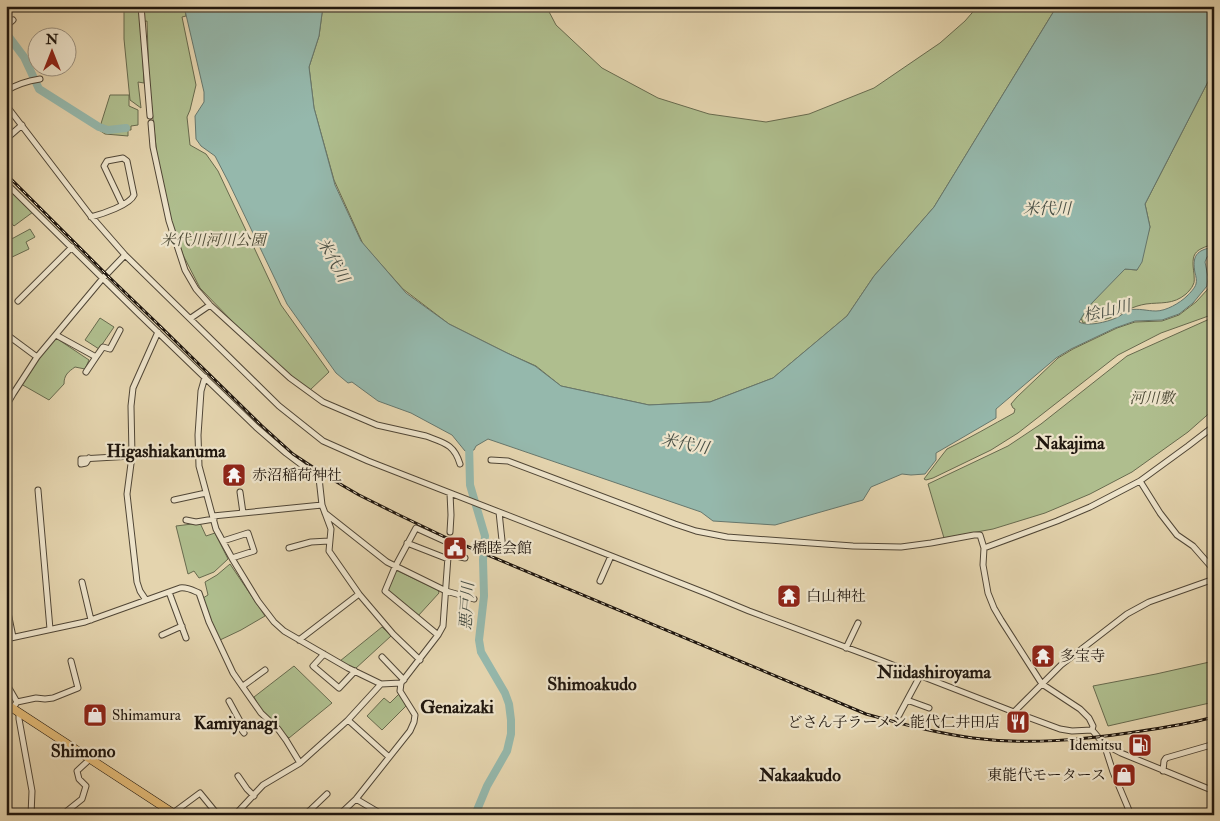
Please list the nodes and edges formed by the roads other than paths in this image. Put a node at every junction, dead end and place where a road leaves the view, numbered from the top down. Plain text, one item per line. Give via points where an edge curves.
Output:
1 (141, 6) edge
2 (13, 20) dead end
3 (6, 26) edge
4 (40, 79) dead end
5 (6, 91) edge
6 (6, 105) edge
7 (22, 125) junction
8 (6, 138) edge
9 (6, 183) edge
10 (122, 204) junction
11 (92, 217) junction
12 (72, 248) junction
13 (125, 255) junction
14 (103, 278) junction
15 (18, 301) dead end
16 (210, 305) junction
17 (191, 318) junction
18 (120, 330) dead end
19 (158, 332) junction
20 (6, 334) edge
21 (56, 335) junction
22 (37, 357) junction
23 (96, 357) junction
24 (86, 372) dead end
25 (205, 376) junction
26 (6, 406) edge
27 (1214, 426) edge
28 (132, 456) junction
29 (90, 458) dead end
30 (491, 460) dead end
31 (460, 464) dead end
32 (1140, 481) junction
33 (38, 490) dead end
34 (240, 492) dead end
35 (206, 493) junction
36 (452, 494) junction
37 (174, 500) dead end
38 (322, 504) junction
39 (498, 512) junction
40 (243, 513) junction
41 (325, 513) junction
42 (213, 517) junction
43 (186, 520) dead end
44 (450, 532) dead end
45 (223, 541) junction
46 (330, 541) junction
47 (407, 543) junction
48 (289, 548) dead end
49 (984, 548) junction
50 (503, 550) dead end
51 (448, 556) junction
52 (611, 556) junction
53 (232, 558) junction
54 (465, 558) dead end
55 (395, 567) junction
56 (1214, 570) edge
57 (1214, 579) edge
58 (600, 581) dead end
59 (82, 582) dead end
60 (446, 591) junction
61 (169, 592) junction
62 (359, 594) junction
63 (474, 599) dead end
64 (146, 600) junction
65 (6, 603) edge
66 (91, 620) junction
67 (858, 623) dead end
68 (182, 626) junction
69 (50, 629) junction
70 (162, 635) dead end
71 (438, 635) junction
72 (13, 637) junction
73 (6, 638) edge
74 (186, 638) dead end
75 (299, 640) junction
76 (846, 648) junction
77 (324, 654) junction
78 (382, 657) dead end
79 (420, 660) junction
80 (71, 661) dead end
81 (266, 670) dead end
82 (355, 671) junction
83 (920, 676) junction
84 (402, 681) junction
85 (6, 684) edge
86 (381, 684) junction
87 (1042, 684) junction
88 (243, 686) junction
89 (907, 700) junction
90 (229, 701) dead end
91 (14, 707) edge
92 (929, 708) dead end
93 (1014, 712) junction
94 (899, 715) dead end
95 (348, 720) junction
96 (1092, 730) junction
97 (244, 734) dead end
98 (1104, 744) junction
99 (1211, 745) dead end
100 (389, 757) junction
101 (90, 759) junction
102 (300, 763) junction
103 (1163, 771) junction
104 (238, 776) dead end
105 (1214, 790) edge
106 (327, 794) dead end
107 (254, 796) junction
108 (356, 800) junction
109 (67, 811) dead end
110 (174, 814) edge
111 (31, 815) edge
112 (218, 815) edge
113 (235, 815) edge
114 (305, 815) edge
115 (339, 815) edge
116 (383, 815) edge
117 (1132, 815) edge

1 - 16 street via 153,147 168,221 185,270
2 - 3 street
4 - 5 street
6 - 7 street
7 - 8 street
7 - 11 street
9 - 12 street
10 - 10 street via 134,195 128,160 122,158 107,161 104,166
10 - 11 street
11 - 13 street
12 - 14 street
12 - 15 street
13 - 14 street
13 - 17 street
14 - 19 street
14 - 21 street
16 - 17 street
16 - 31 street via 290,378 323,402 377,425 441,442 454,450
17 - 36 street via 276,403 323,442
18 - 23 street via 110,349 103,347
19 - 25 street
19 - 28 street via 133,388
20 - 22 street
21 - 22 street
21 - 23 street
22 - 26 street
23 - 24 street
25 - 35 street via 198,435 199,466
25 - 38 street via 262,432 319,478
27 - 32 street
28 - 29 street
28 - 64 street via 127,494 137,582
30 - 49 street via 508,461 675,524 727,537 901,547 980,535
32 - 49 street via 1065,518
32 - 56 street via 1177,535 1193,546
33 - 69 street
34 - 40 street
35 - 37 street
35 - 42 street
36 - 39 street
36 - 44 street
38 - 40 street
38 - 41 street
39 - 50 street
39 - 52 street
40 - 42 street
41 - 46 street via 331,529
41 - 55 street
42 - 43 street via 196,522
42 - 45 street
45 - 53 street
45 - 53 street via 248,534 254,551
46 - 48 street
46 - 62 street via 329,551
47 - 51 street
47 - 51 street via 416,528 449,543
47 - 55 street
49 - 87 street via 983,565 994,608
51 - 54 street
51 - 60 street
52 - 58 street
52 - 76 street
53 - 75 street via 274,622
55 - 60 street
55 - 71 street via 385,591
57 - 87 street via 1149,602 1126,614
59 - 66 street
60 - 63 street
60 - 71 street via 443,626
61 - 64 street
61 - 68 street
61 - 88 street via 185,588 199,593 212,630
62 - 75 street
62 - 79 street
64 - 66 street
65 - 72 street
66 - 69 street
67 - 76 street
68 - 70 street
68 - 74 street
69 - 72 street
71 - 79 street
72 - 73 street
75 - 77 street
76 - 83 street
77 - 82 street
77 - 82 street via 313,666 339,688
78 - 84 street
79 - 84 street
80 - 91 street via 78,688 54,698 36,698
81 - 88 street
82 - 86 street
83 - 89 street
83 - 93 street
84 - 86 street
84 - 100 street via 400,691 415,715 414,722
85 - 91 street
86 - 95 street
87 - 93 street
87 - 96 street via 1085,713 1090,718
88 - 102 street via 260,713 278,729
89 - 92 street
89 - 94 street
90 - 97 street
91 - 101 highway
91 - 111 street via 32,791
93 - 96 street via 1060,729
95 - 100 street
95 - 102 street
96 - 98 street
98 - 103 street
98 - 117 street
99 - 103 street via 1166,758
100 - 108 street
101 - 109 street via 77,771 86,786 82,799
101 - 110 highway
102 - 107 street via 267,782
103 - 105 street
104 - 107 street
106 - 114 street
107 - 113 street
108 - 115 street
108 - 116 street
110 - 112 street via 200,793

